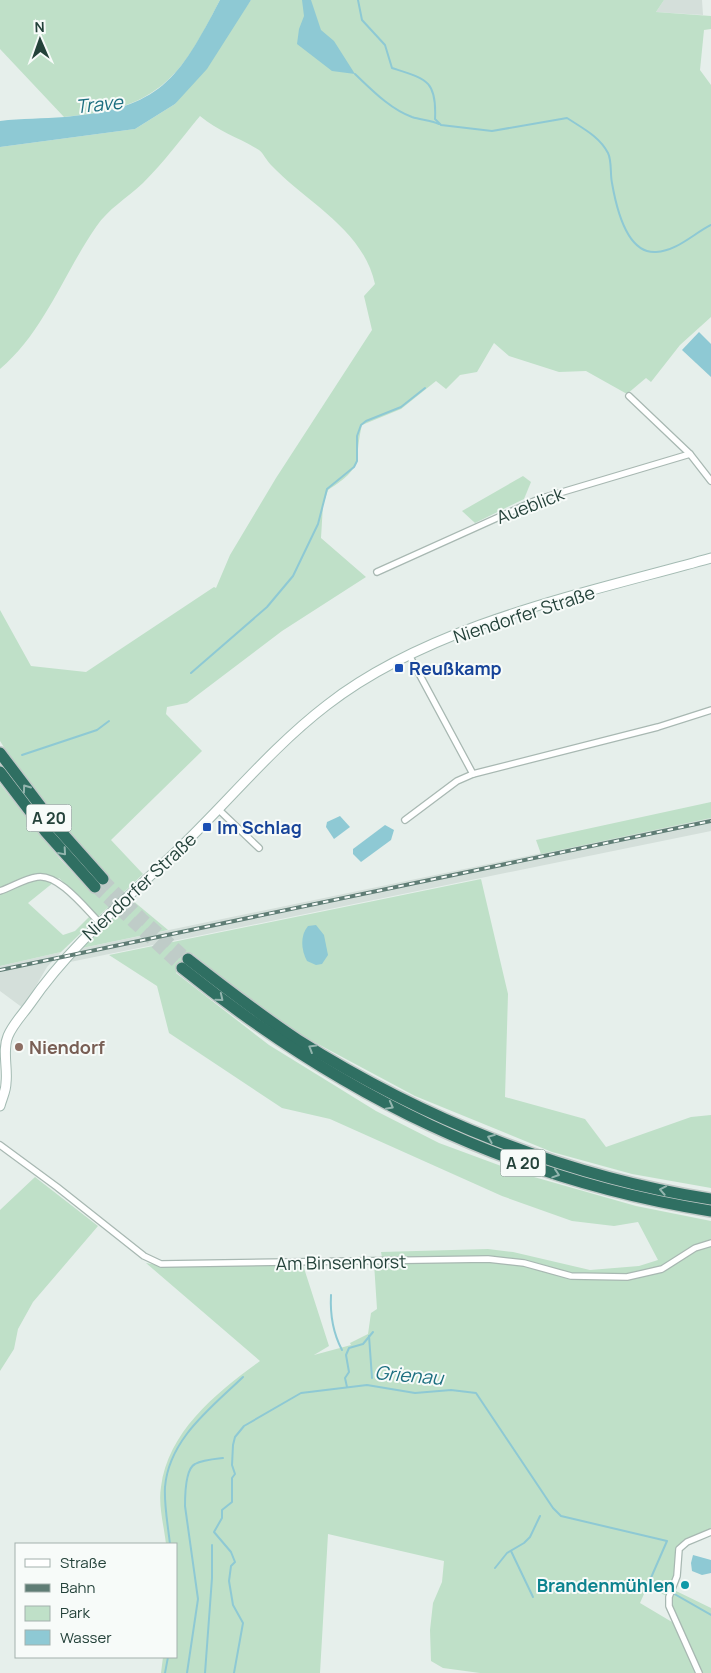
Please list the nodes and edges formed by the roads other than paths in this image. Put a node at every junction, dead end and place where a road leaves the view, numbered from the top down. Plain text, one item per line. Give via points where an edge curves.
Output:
1 (629, 396) dead end
2 (690, 454) junction
3 (711, 481) edge
4 (711, 558) edge
5 (377, 572) dead end
6 (409, 656) junction
7 (711, 710) edge
8 (0, 753) edge
9 (0, 772) edge
10 (473, 774) junction
11 (218, 809) junction
12 (404, 820) dead end
13 (259, 848) dead end
14 (0, 891) edge
15 (100, 922) junction
16 (0, 1106) edge
17 (0, 1145) edge
18 (711, 1199) edge
19 (711, 1211) edge
20 (711, 1243) edge
21 (711, 1532) edge
22 (699, 1673) edge

1 - 2 street
2 - 3 street
2 - 5 street, Aueblick via 539,499
4 - 6 main road, Niendorfer Straße via 512,614
6 - 10 street
6 - 11 main road, Niendorfer Straße via 362,680 327,704 274,750
7 - 10 street via 658,727
9 -> 8 highway, A 20 via 46,831 99,883
10 - 12 street via 456,780
11 - 13 street
11 - 15 main road, Niendorfer Straße
14 - 15 street via 31,878 47,877 59,883
15 - 16 main road, Niendorfer Straße via 49,977 8,1036 6,1083
17 - 20 street, Am Binsenhorst via 144,1256 161,1264 488,1260 524,1264 571,1276 606,1279 662,1269 695,1248
18 -> 19 highway, A 20 via 580,1168 449,1121 354,1073 185,964 236,1011 292,1050 346,1083 444,1132 532,1166 610,1190
21 - 22 street via 679,1549 677,1576 669,1597 672,1612

